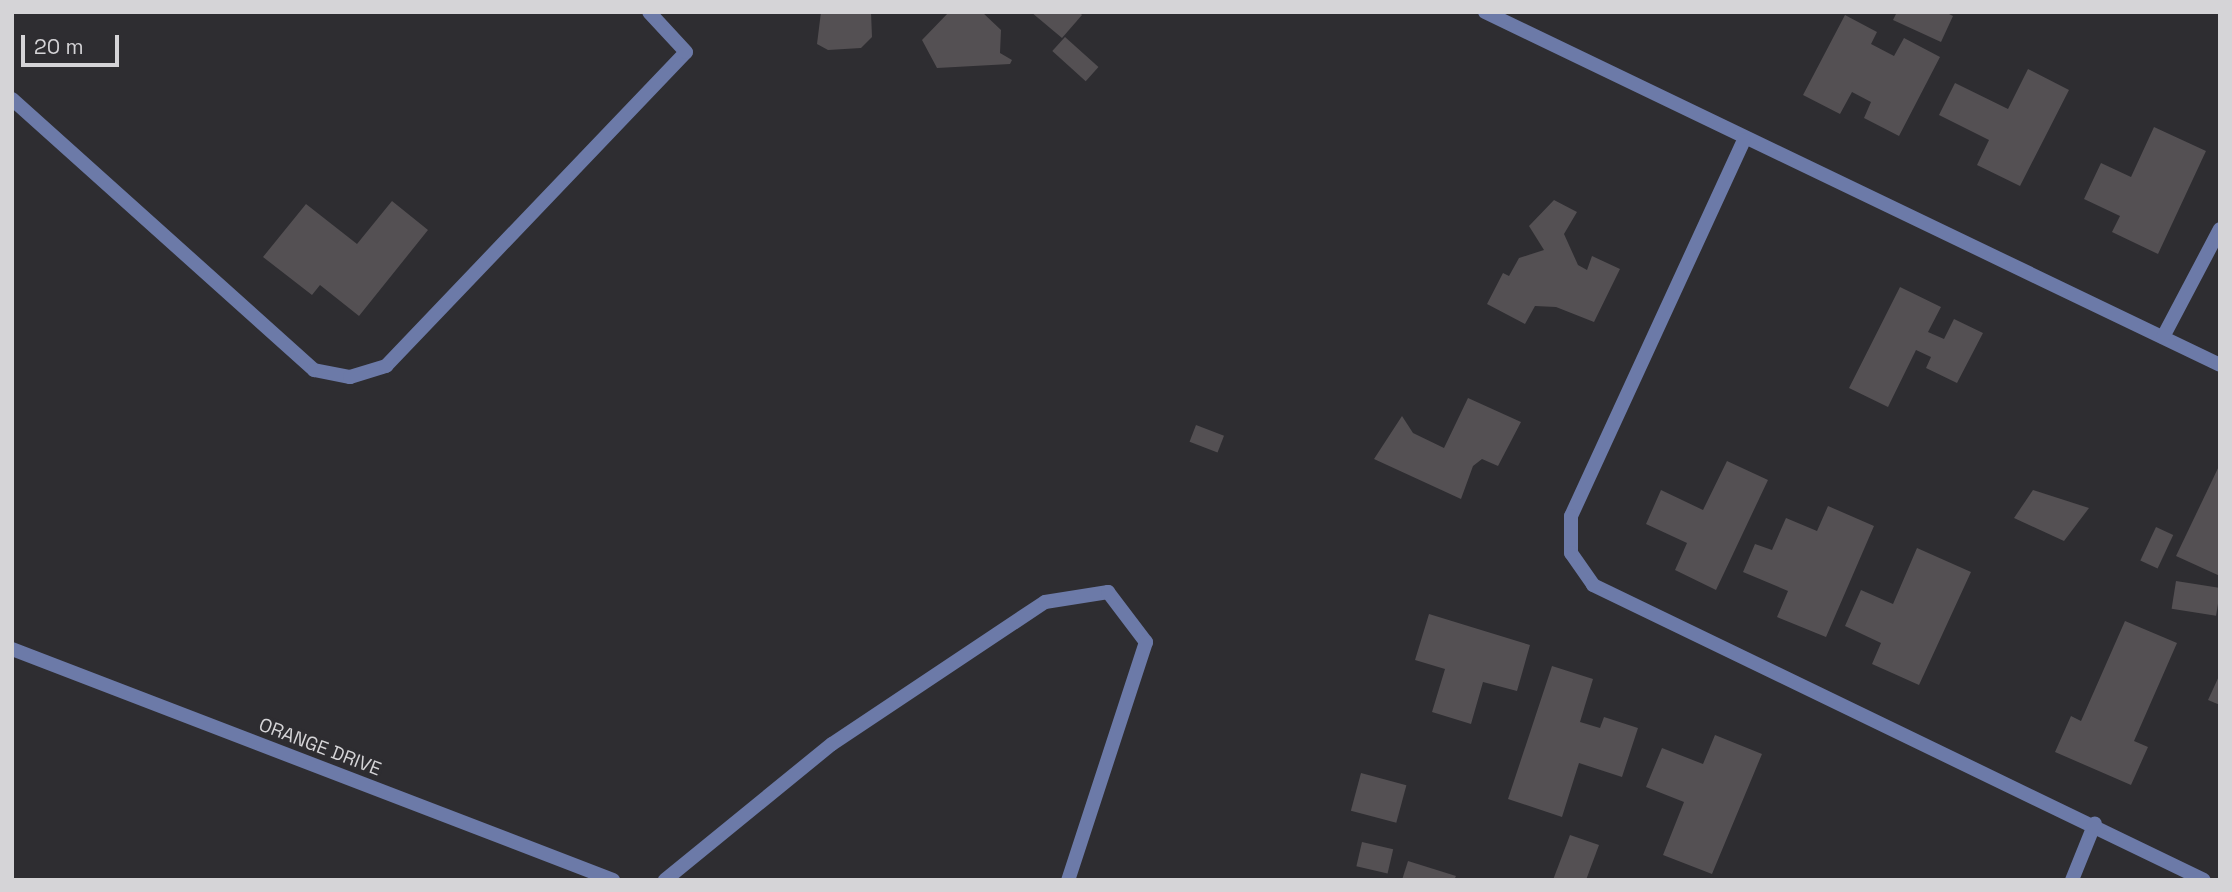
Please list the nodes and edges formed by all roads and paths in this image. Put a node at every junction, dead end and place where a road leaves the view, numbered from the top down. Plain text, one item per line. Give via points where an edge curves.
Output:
1 (649, 12) edge
2 (1485, 12) edge
3 (12, 99) edge
4 (1744, 140) junction
5 (2220, 229) edge
6 (2163, 337) junction
7 (2220, 365) edge
8 (12, 649) edge
9 (2095, 823) junction
10 (613, 880) edge
11 (665, 880) edge
12 (1068, 880) edge
13 (2072, 880) edge
14 (2204, 880) edge

1 - 3 street via 686,52 387,366 350,377 314,370
2 - 4 street
4 - 6 street
4 - 9 street via 1571,516 1571,553 1593,585
5 - 6 street
6 - 7 street
8 - 10 street, ORANGE DRIVE
9 - 13 street
9 - 14 street
11 - 12 street via 832,744 1045,602 1108,592 1146,642

